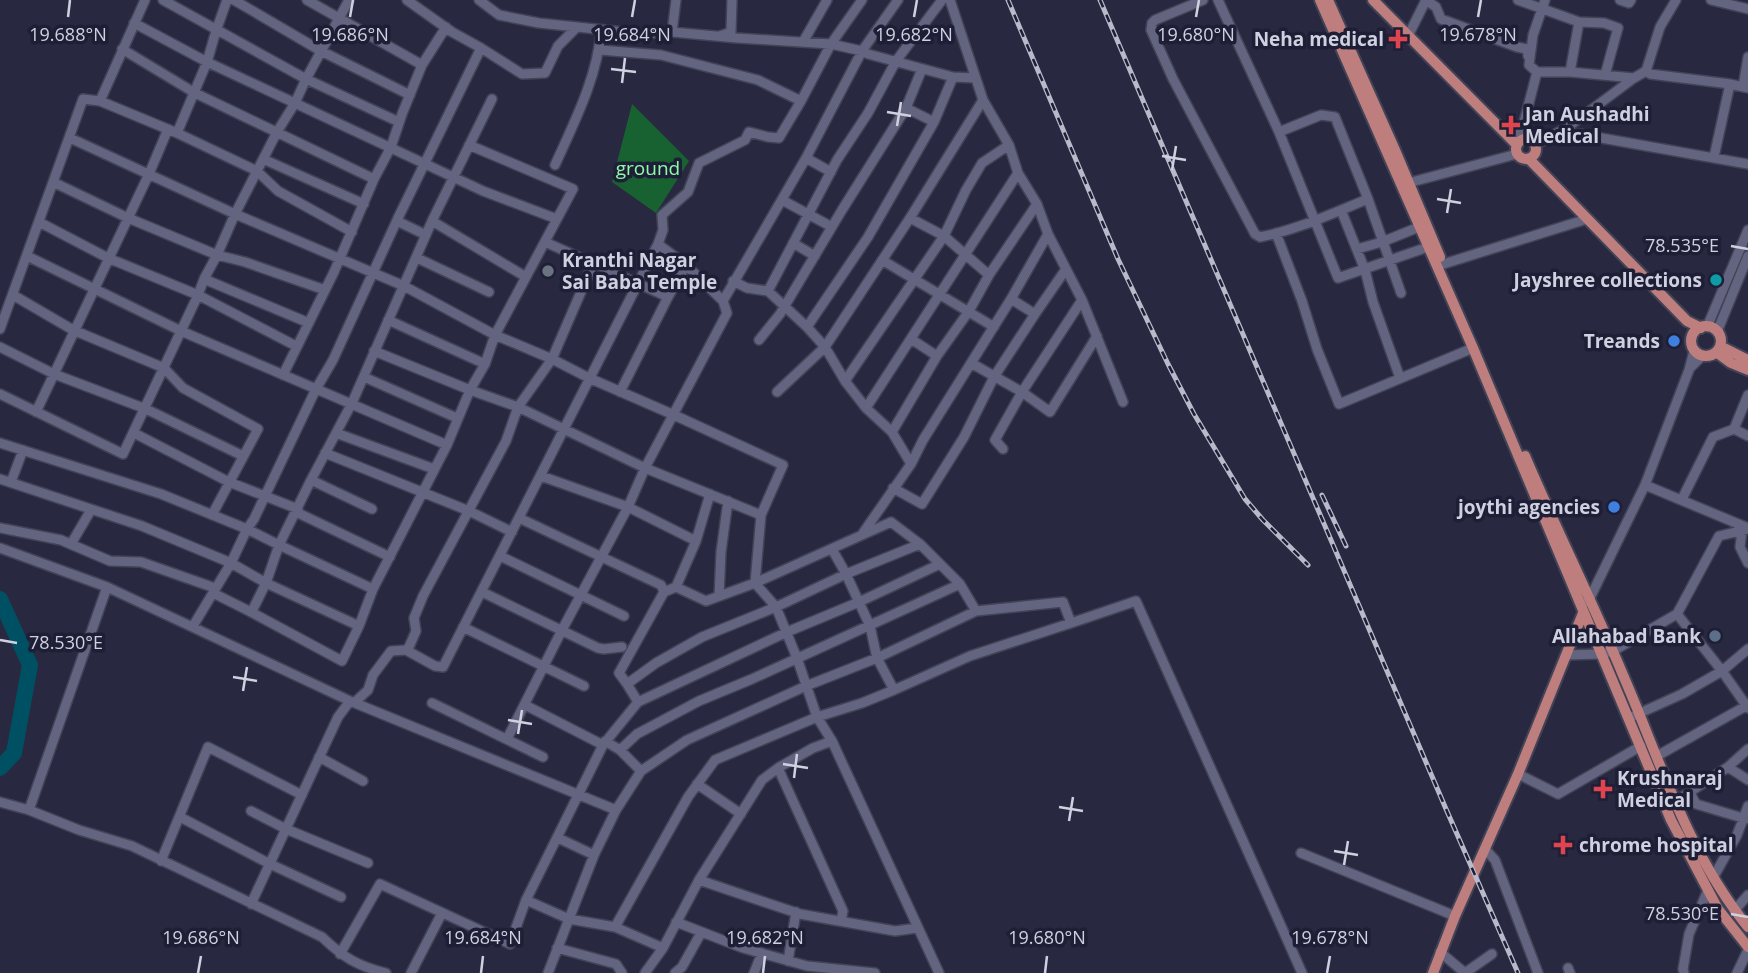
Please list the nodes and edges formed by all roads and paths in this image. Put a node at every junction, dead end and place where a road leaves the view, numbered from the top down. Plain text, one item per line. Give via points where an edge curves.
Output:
1 (145, 0) edge
2 (163, 0) edge
3 (227, 0) edge
4 (234, 0) edge
5 (307, 0) edge
6 (349, 0) edge
7 (407, 0) edge
8 (479, 0) edge
9 (676, 0) edge
10 (732, 0) edge
11 (827, 0) edge
12 (862, 0) edge
13 (898, 0) edge
14 (942, 0) edge
15 (950, 0) edge
16 (1202, 0) edge
17 (1218, 0) edge
18 (1320, 0) edge
19 (1328, 0) edge
20 (1373, 0) edge
21 (1426, 0) edge
22 (1518, 0) edge
23 (1620, 0) edge
24 (1631, 0) edge
25 (1676, 0) edge
26 (1711, 0) edge
27 (1543, 5) edge
28 (1748, 9) edge
29 (339, 18) junction
30 (1579, 22) junction
31 (134, 23) junction
32 (446, 27) junction
33 (577, 27) junction
34 (601, 30) junction
35 (216, 31) junction
36 (672, 32) junction
37 (1408, 36) junction
38 (719, 37) junction
39 (803, 42) junction
40 (831, 44) junction
41 (481, 48) junction
42 (122, 49) junction
43 (600, 50) junction
44 (321, 51) junction
45 (862, 51) junction
46 (1748, 57) edge
47 (896, 61) junction
48 (208, 62) junction
49 (422, 65) junction
50 (1529, 65) junction
51 (922, 69) junction
52 (1646, 71) junction
53 (1537, 72) junction
54 (1570, 72) junction
55 (1605, 75) junction
56 (953, 78) junction
57 (975, 78) junction
58 (1634, 78) junction
59 (306, 79) junction
60 (1730, 84) junction
61 (1746, 88) edge
62 (195, 93) junction
63 (410, 95) junction
64 (492, 99) dead end
65 (983, 100) junction
66 (100, 101) junction
67 (801, 101) junction
68 (295, 103) junction
69 (906, 108) junction
70 (399, 122) junction
71 (933, 122) junction
72 (1562, 131) junction
73 (173, 132) junction
74 (277, 132) junction
75 (1279, 132) junction
76 (70, 138) junction
77 (469, 145) junction
78 (1009, 145) junction
79 (1535, 145) junction
80 (391, 147) junction
81 (1518, 147) junction
82 (1714, 157) junction
83 (806, 158) junction
84 (263, 159) junction
85 (1529, 159) junction
86 (424, 163) junction
87 (1748, 164) edge
88 (555, 165) dead end
89 (257, 171) junction
90 (831, 172) junction
91 (1018, 173) junction
92 (149, 174) junction
93 (453, 176) junction
94 (374, 179) junction
95 (53, 182) junction
96 (1405, 183) junction
97 (1368, 199) junction
98 (782, 200) junction
99 (364, 204) junction
100 (1037, 204) junction
101 (1341, 210) junction
102 (235, 214) junction
103 (809, 214) junction
104 (128, 218) junction
105 (910, 218) junction
106 (557, 219) junction
107 (1587, 219) junction
108 (397, 220) junction
109 (1314, 220) junction
110 (432, 221) junction
111 (39, 222) junction
112 (832, 227) junction
113 (1419, 227) junction
114 (1748, 230) edge
115 (352, 232) junction
116 (1276, 233) junction
117 (1048, 234) junction
118 (426, 235) junction
119 (944, 236) junction
120 (545, 242) junction
121 (1382, 242) junction
122 (793, 243) junction
123 (658, 244) junction
124 (1428, 247) junction
125 (1357, 249) junction
126 (965, 254) junction
127 (217, 255) junction
128 (27, 256) junction
129 (815, 256) junction
130 (1748, 256) edge
131 (108, 258) junction
132 (417, 258) junction
133 (340, 259) junction
134 (882, 260) junction
135 (1390, 261) junction
136 (593, 264) junction
137 (1440, 264) junction
138 (686, 265) junction
139 (1066, 269) junction
140 (1365, 270) junction
141 (372, 273) junction
142 (989, 275) junction
143 (526, 277) junction
144 (204, 279) junction
145 (913, 279) junction
146 (733, 281) junction
147 (638, 284) junction
148 (404, 286) junction
149 (94, 289) junction
150 (325, 290) junction
151 (768, 290) junction
152 (489, 292) dead end
153 (1401, 293) dead end
154 (13, 295) junction
155 (939, 295) junction
156 (198, 296) junction
157 (668, 297) junction
158 (1011, 299) junction
159 (1082, 300) junction
160 (723, 301) junction
161 (784, 307) junction
162 (969, 312) junction
163 (1035, 314) junction
164 (388, 320) junction
165 (1687, 321) junction
166 (309, 323) junction
167 (807, 327) junction
168 (994, 327) junction
169 (0, 329) edge
170 (1708, 329) junction
171 (73, 330) junction
172 (181, 331) junction
173 (495, 335) junction
174 (1097, 336) junction
175 (1691, 337) junction
176 (911, 339) junction
177 (759, 340) dead end
178 (296, 346) junction
179 (0, 347) edge
180 (825, 347) junction
181 (1473, 348) junction
182 (1718, 349) junction
183 (374, 351) junction
184 (1698, 353) junction
185 (937, 356) junction
186 (552, 359) junction
187 (1748, 360) edge
188 (971, 363) junction
189 (485, 364) junction
190 (164, 368) junction
191 (1748, 370) edge
192 (54, 374) junction
193 (283, 375) junction
194 (364, 377) junction
195 (994, 377) junction
196 (589, 378) junction
197 (1400, 378) junction
198 (845, 381) junction
199 (316, 389) junction
200 (470, 390) junction
201 (620, 392) junction
202 (777, 392) dead end
203 (1022, 392) junction
204 (0, 394) edge
205 (1748, 395) edge
206 (1123, 402) dead end
207 (352, 403) junction
208 (518, 407) junction
209 (146, 408) junction
210 (866, 408) junction
211 (36, 412) junction
212 (674, 415) junction
213 (457, 418) junction
214 (564, 428) junction
215 (1734, 429) junction
216 (892, 432) junction
217 (134, 433) junction
218 (336, 433) junction
219 (1748, 436) edge
220 (0, 443) edge
221 (447, 445) junction
222 (1003, 449) dead end
223 (23, 450) junction
224 (325, 453) junction
225 (243, 456) junction
226 (911, 464) junction
227 (645, 468) junction
228 (434, 469) junction
229 (541, 476) junction
230 (0, 479) edge
231 (311, 481) junction
232 (11, 482) junction
233 (229, 482) junction
234 (1645, 485) junction
235 (893, 488) junction
236 (422, 493) junction
237 (710, 494) junction
238 (264, 496) junction
239 (1682, 499) junction
240 (728, 501) junction
241 (628, 507) junction
242 (372, 509) dead end
243 (91, 510) junction
244 (297, 510) junction
245 (469, 511) junction
246 (212, 515) junction
247 (761, 515) junction
248 (519, 518) junction
249 (0, 528) edge
250 (247, 528) junction
251 (1746, 529) edge
252 (512, 532) junction
253 (862, 535) junction
254 (696, 541) junction
255 (71, 544) junction
256 (920, 544) junction
257 (279, 545) junction
258 (0, 548) edge
259 (832, 549) junction
260 (500, 556) junction
261 (602, 556) junction
262 (390, 557) junction
263 (1748, 562) edge
264 (231, 563) junction
265 (940, 564) junction
266 (846, 574) junction
267 (266, 583) junction
268 (755, 583) junction
269 (960, 584) junction
270 (107, 587) junction
271 (676, 587) junction
272 (373, 589) junction
273 (214, 591) junction
274 (482, 592) junction
275 (664, 592) junction
276 (581, 596) junction
277 (719, 596) junction
278 (1589, 600) junction
279 (859, 602) junction
280 (776, 607) junction
281 (250, 611) junction
282 (976, 611) junction
283 (1583, 613) junction
284 (1677, 614) junction
285 (624, 616) dead end
286 (1071, 623) junction
287 (193, 626) junction
288 (359, 626) junction
289 (870, 626) junction
290 (463, 627) junction
291 (562, 630) junction
292 (787, 632) junction
293 (622, 647) dead end
294 (1748, 649) edge
295 (406, 650) junction
296 (1613, 650) junction
297 (1601, 654) junction
298 (1566, 655) junction
299 (797, 658) junction
300 (877, 658) junction
301 (544, 666) junction
302 (1722, 671) junction
303 (627, 684) junction
304 (584, 686) dead end
305 (806, 686) junction
306 (894, 690) junction
307 (353, 702) junction
308 (638, 702) junction
309 (432, 703) dead end
310 (525, 705) junction
311 (1747, 707) edge
312 (1634, 716) junction
313 (817, 717) junction
314 (507, 739) junction
315 (832, 741) junction
316 (604, 743) junction
317 (1641, 746) junction
318 (1748, 749) edge
319 (621, 750) junction
320 (1657, 756) junction
321 (319, 757) junction
322 (543, 757) dead end
323 (1728, 766) junction
324 (778, 768) junction
325 (641, 771) junction
326 (1518, 774) junction
327 (1748, 780) edge
328 (363, 781) dead end
329 (697, 784) junction
330 (1690, 793) junction
331 (302, 794) junction
332 (579, 794) junction
333 (1676, 801) junction
334 (5, 803) edge
335 (1748, 806) edge
336 (29, 810) junction
337 (616, 810) junction
338 (251, 811) dead end
339 (741, 814) junction
340 (180, 817) junction
341 (1746, 819) edge
342 (286, 829) junction
343 (558, 838) junction
344 (1485, 849) junction
345 (1301, 853) dead end
346 (594, 855) junction
347 (162, 861) junction
348 (368, 863) dead end
349 (270, 864) junction
350 (1713, 877) junction
351 (699, 880) junction
352 (1708, 890) junction
353 (1748, 895) edge
354 (341, 897) dead end
355 (526, 900) junction
356 (251, 904) junction
357 (1734, 911) junction
358 (796, 912) junction
359 (442, 913) junction
360 (1455, 916) junction
361 (569, 919) junction
362 (841, 921) junction
363 (676, 922) junction
364 (615, 927) junction
365 (1748, 927) edge
366 (917, 928) junction
367 (701, 933) junction
368 (557, 948) junction
369 (663, 948) junction
370 (1748, 949) edge
371 (1440, 952) junction
372 (762, 953) junction
373 (340, 954) junction
374 (1492, 954) dead end
375 (788, 961) junction
376 (386, 973) edge
377 (411, 973) edge
378 (548, 973) edge
379 (622, 973) edge
380 (646, 973) edge
381 (675, 973) edge
382 (754, 973) edge
383 (875, 973) edge
384 (939, 973) edge
385 (1301, 973) edge
386 (1433, 973) edge
387 (1538, 973) edge
388 (1684, 973) edge
389 (1737, 973) edge

1 - 31 street
2 - 35 street
3 - 35 street
4 - 44 street
5 - 29 street
6 - 29 street
7 - 32 street
8 - 33 street via 499,15
9 - 36 street
10 - 38 street via 731,32
11 - 39 street
12 - 40 street
13 - 45 street
14 - 47 street
15 - 57 street
16 - 116 street via 1155,20 1151,30 1255,234
17 - 75 street
18 - 96 main road
19 - 96 main road
20 - 37 main road
21 - 37 street
21 - 50 street via 1436,7 1441,19 1527,49
22 - 27 street
23 - 24 street
25 - 52 street via 1660,27
26 - 28 street
27 - 30 street
27 - 50 street
29 - 44 street
29 - 49 street
30 - 54 street
30 - 55 street via 1618,28
31 - 42 street
31 - 48 street
32 - 41 street
32 - 49 street
33 - 34 street
33 - 41 street via 558,46 545,73 522,74
34 - 36 street
34 - 43 street
35 - 48 street
35 - 59 street
36 - 38 street
37 - 81 main road
38 - 39 street
39 - 40 street
40 - 45 street
40 - 67 street
41 - 86 street
42 - 62 street
42 - 66 street
43 - 67 street via 661,55 758,80
43 - 88 street
44 - 59 street
44 - 63 street
45 - 47 street
45 - 83 street
46 - 61 street
47 - 51 street
47 - 90 street
48 - 62 street
48 - 68 street
49 - 63 street
50 - 53 street
51 - 56 street
51 - 69 street
52 - 58 street
52 - 60 street
53 - 54 street
53 - 81 street
54 - 55 street
55 - 58 street
56 - 57 street
56 - 71 street
57 - 65 street
58 - 72 street
59 - 68 street
59 - 70 street
60 - 61 street
60 - 82 street
62 - 73 street
62 - 74 street
63 - 70 street
64 - 77 street
65 - 78 street
65 - 105 street
66 - 73 street
66 - 76 street via 83,99
67 - 123 street via 779,138 749,132 745,140 699,163 688,192 662,215
68 - 74 street
68 - 80 street
69 - 71 street
69 - 112 street
70 - 80 street
71 - 167 street via 868,237
72 - 79 street
72 - 82 street
73 - 89 street
73 - 92 street
74 - 84 street
74 - 94 street
75 - 97 street via 1321,115 1335,117
75 - 109 street
76 - 92 street
76 - 95 street
77 - 93 street
77 - 106 street via 573,189
78 - 91 street
78 - 119 street via 982,163
79 - 81 main road via 1527,139
79 - 85 main road
80 - 86 street
80 - 94 street
81 - 85 main road via 1522,158
81 - 96 street
82 - 87 street
83 - 90 street
83 - 98 street
84 - 89 street
84 - 99 street
85 - 107 main road
86 - 93 street
86 - 108 street
89 - 102 street
89 - 115 street via 278,191
90 - 103 street
91 - 100 street
91 - 126 street
92 - 102 street
92 - 104 street
93 - 106 street
93 - 110 street
94 - 99 street
95 - 104 street
95 - 111 street
96 - 113 main road
96 - 137 main road
97 - 101 street
97 - 121 street
98 - 103 street
98 - 146 street
99 - 115 street
100 - 117 street
100 - 142 street
101 - 109 street
101 - 125 street
102 - 127 street
102 - 133 street
103 - 112 street
103 - 122 street
104 - 127 street
104 - 131 street
105 - 119 street
105 - 134 street
106 - 120 street
107 - 137 street
107 - 165 main road
108 - 118 street
108 - 141 street
109 - 116 street
109 - 140 street via 1338,278
110 - 118 street
110 - 143 street
111 - 128 street
111 - 131 street
112 - 129 street
113 - 121 street
113 - 124 main road
114 - 170 street
115 - 133 street
116 - 197 street via 1339,404
117 - 139 street
117 - 158 street
118 - 132 street
119 - 126 street
119 - 145 street
120 - 136 street
120 - 143 street
121 - 125 street
121 - 135 street
122 - 129 street
122 - 151 street
123 - 138 street
123 - 147 street
124 - 135 street
124 - 137 main road
125 - 140 street
126 - 142 street
126 - 155 street
127 - 144 street
127 - 150 street
128 - 149 street
128 - 154 street
129 - 161 street
130 - 170 street
131 - 149 street
131 - 156 street
132 - 148 street
132 - 152 street
133 - 141 street
133 - 150 street
134 - 145 street
134 - 180 street
135 - 140 street
135 - 153 street
136 - 147 street
136 - 186 street
137 - 181 main road
137 - 278 main road
138 - 157 street
138 - 160 street
139 - 159 street
139 - 163 street
140 - 197 street
141 - 148 street
141 - 199 street
142 - 162 street
143 - 173 street
144 - 156 street
144 - 166 street
145 - 155 street
145 - 198 street
146 - 151 street
146 - 160 street
147 - 157 street
147 - 196 street
148 - 164 street
148 - 173 street
149 - 171 street
149 - 172 street
150 - 166 street
151 - 161 street
154 - 169 street
154 - 171 street
155 - 162 street
155 - 176 street
156 - 172 street
156 - 178 street
157 - 201 street
158 - 163 street
158 - 168 street
159 - 174 street
159 - 203 street
160 - 212 street via 727,313
161 - 167 street
161 - 177 street
162 - 168 street
162 - 185 street
163 - 195 street
164 - 183 street
164 - 189 street
165 - 170 main road
165 - 175 main road
166 - 178 street
167 - 180 street
168 - 188 street
170 - 175 main road via 1695,331
170 - 182 main road via 1720,340
171 - 190 street
171 - 192 street
172 - 190 street
172 - 193 street
173 - 186 street
173 - 189 street
174 - 203 street via 1050,412
174 - 206 street
175 - 184 main road
176 - 185 street
176 - 210 street
178 - 193 street
179 - 192 street
180 - 198 street
180 - 202 street
181 - 197 street
181 - 283 main road
182 - 184 main road via 1710,356
182 - 187 main road
182 - 191 main road via 1731,363
183 - 194 street
183 - 200 street
184 - 234 street
185 - 216 street
186 - 196 street
186 - 208 street
188 - 195 street
188 - 226 street
189 - 200 street
190 - 209 street
190 - 225 street via 183,388 258,429
192 - 209 street
192 - 211 street
193 - 199 street
194 - 207 street
194 - 213 street
195 - 203 street
195 - 235 street via 922,504
196 - 201 street
196 - 214 street
198 - 210 street
199 - 207 street
199 - 238 street
200 - 208 street
200 - 213 street
201 - 212 street
203 - 222 street via 995,440
204 - 211 street
205 - 215 street
207 - 218 street
207 - 221 street
208 - 214 street
208 - 245 street via 506,441
209 - 217 street
209 - 225 street
210 - 216 street
211 - 217 street via 123,454
212 - 227 street
212 - 247 street via 783,465
213 - 221 street
214 - 227 street
214 - 229 street
215 - 219 street
215 - 239 street via 1713,437
216 - 226 street
217 - 233 street
218 - 224 street
218 - 228 street
220 - 223 street
221 - 228 street
223 - 232 street
223 - 246 street
224 - 231 street
224 - 236 street
225 - 233 street
226 - 235 street
227 - 237 street
227 - 241 street
228 - 236 street
229 - 241 street
229 - 248 street
230 - 232 street
231 - 242 street
231 - 244 street
232 - 243 street
233 - 238 street
233 - 246 street
234 - 239 street
234 - 278 street
235 - 253 street
236 - 245 street
236 - 262 street
237 - 240 street
237 - 254 street
238 - 244 street
238 - 250 street
239 - 251 street
240 - 247 street
240 - 277 street
241 - 254 street
241 - 261 street
243 - 255 street
243 - 264 street
244 - 257 street
244 - 262 street
245 - 252 street
245 - 295 street via 423,596 414,618 416,631
246 - 250 street
247 - 268 street
248 - 252 street
248 - 261 street
249 - 255 street
250 - 257 street
250 - 264 street
251 - 263 street via 1741,550
251 - 284 street via 1719,537
252 - 260 street
253 - 256 street via 891,522
253 - 259 street
254 - 271 street
255 - 273 street via 110,561 141,562
256 - 265 street
256 - 266 street
257 - 267 street
257 - 272 street
258 - 270 street
259 - 266 street
259 - 268 street
260 - 274 street
260 - 276 street
261 - 275 street via 661,585
261 - 276 street
262 - 272 street
264 - 267 street
264 - 273 street
265 - 269 street
265 - 279 street
266 - 279 street
266 - 280 street
267 - 281 street
267 - 288 street
268 - 277 street
268 - 280 street
269 - 282 street
269 - 289 street
270 - 287 street
270 - 336 street
271 - 275 street
271 - 277 street via 706,601
272 - 288 street
273 - 281 street
273 - 287 street
274 - 290 street
274 - 291 street
275 - 303 street via 620,673
276 - 285 street
276 - 291 street
278 - 283 street
278 - 296 main road
279 - 289 street
279 - 292 street
280 - 292 street
280 - 303 street via 702,637
281 - 288 street via 342,661
282 - 286 street via 1063,601
282 - 300 street
283 - 297 main road
283 - 298 main road
284 - 296 street
284 - 302 street
286 - 306 street via 970,656
286 - 385 street via 1136,601
287 - 307 street
289 - 299 street
289 - 300 street
290 - 295 street via 443,667
290 - 301 street
291 - 293 street via 601,649
291 - 301 street
292 - 299 street
292 - 308 street
294 - 302 street
295 - 307 street via 391,651 368,690
296 - 297 street
296 - 312 main road
297 - 298 street
297 - 312 main road
298 - 326 main road
299 - 305 street
299 - 319 street via 699,701 637,734
300 - 305 street
300 - 306 street
301 - 304 street
301 - 310 street
302 - 311 street
302 - 312 street
303 - 308 street
305 - 313 street
305 - 325 street via 687,740
306 - 313 street
307 - 321 street via 339,714
307 - 332 street
308 - 316 street
309 - 314 street
310 - 314 street
310 - 316 street
311 - 320 street
312 - 317 main road
312 - 320 main road
313 - 315 street
313 - 329 street via 715,760
314 - 322 street
315 - 324 street
315 - 366 street
316 - 319 street
316 - 332 street
317 - 326 street via 1558,794
317 - 352 main road via 1671,820
318 - 323 street
319 - 325 street
320 - 333 main road
321 - 328 street
321 - 331 street
323 - 327 street
323 - 330 street
324 - 339 street via 762,780
324 - 362 street via 839,901
325 - 337 street
326 - 344 main road
329 - 339 street
329 - 364 street
330 - 333 street
330 - 341 street via 1696,804
331 - 340 street via 208,747
331 - 342 street
332 - 337 street
332 - 343 street
333 - 350 main road
334 - 336 street
335 - 341 street
336 - 347 street
337 - 346 street
338 - 342 street
339 - 351 street
340 - 347 street
340 - 349 street
341 - 350 street
342 - 348 street
342 - 349 street
343 - 346 street
343 - 355 street
344 - 360 main road
344 - 387 street via 1495,860
345 - 360 street
346 - 361 street
347 - 356 street
349 - 354 street
349 - 356 street
350 - 357 main road
351 - 358 street
351 - 363 street
352 - 370 main road
352 - 388 street via 1689,934
353 - 357 street
355 - 359 street via 510,944
355 - 361 street
356 - 373 street via 322,937
357 - 365 main road
358 - 362 street
358 - 375 street
359 - 373 street via 380,884
359 - 377 street
360 - 371 main road
361 - 364 street
361 - 368 street
362 - 366 street via 895,931
363 - 367 street
363 - 369 street
364 - 369 street
366 - 384 street
367 - 372 street
367 - 381 street
368 - 378 street
368 - 379 street via 617,964
369 - 380 street
370 - 389 street
371 - 374 street via 1465,972
371 - 386 main road
372 - 375 street
372 - 382 street
373 - 376 street
375 - 383 street

